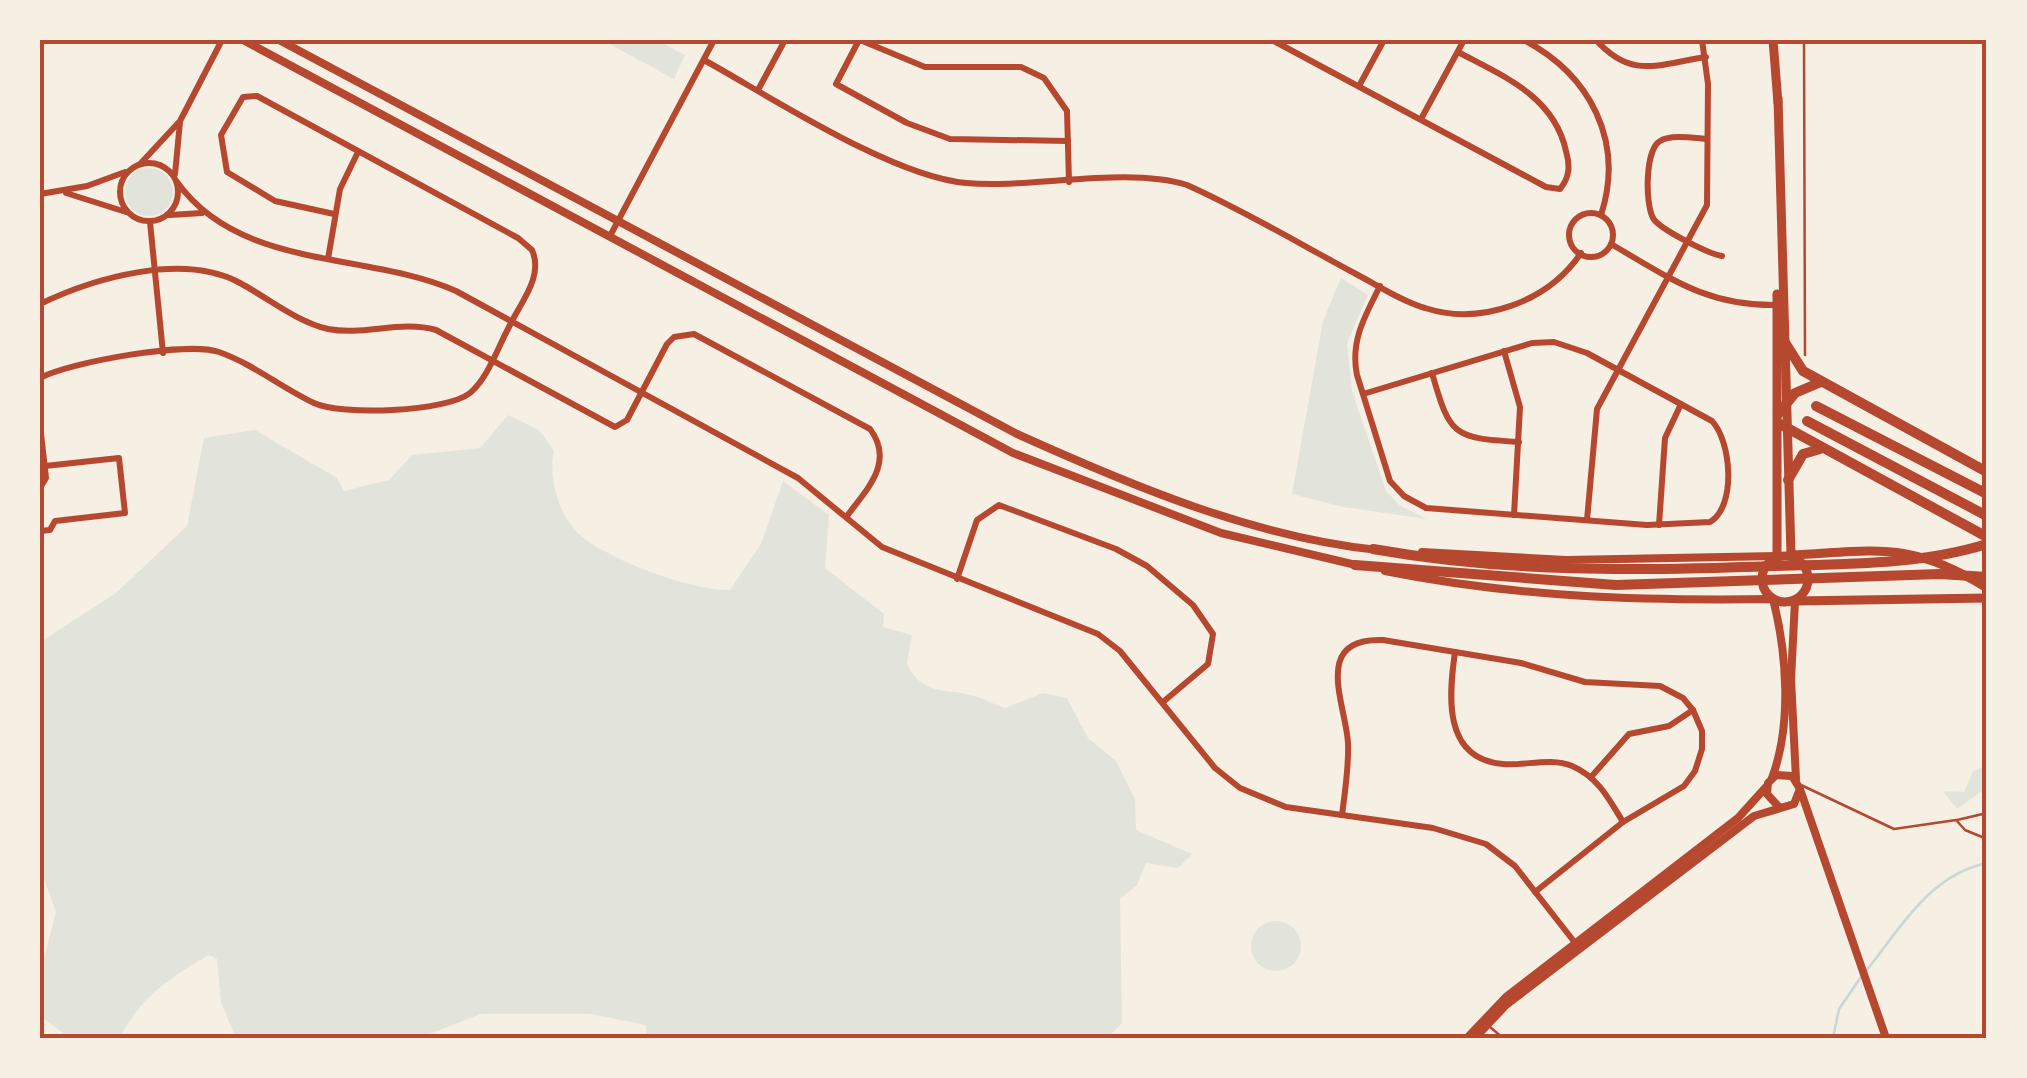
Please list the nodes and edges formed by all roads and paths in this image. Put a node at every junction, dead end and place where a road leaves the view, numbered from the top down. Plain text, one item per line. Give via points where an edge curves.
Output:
1 (222, 40) edge
2 (243, 40) edge
3 (279, 40) edge
4 (714, 40) edge
5 (784, 40) edge
6 (860, 40) edge
7 (1272, 40) edge
8 (1384, 40) edge
9 (1464, 40) edge
10 (1524, 40) edge
11 (1596, 40) edge
12 (1702, 40) edge
13 (1774, 40) edge
14 (1804, 40) edge
15 (1458, 52) junction
16 (1706, 57) junction
17 (704, 60) junction
18 (1359, 86) junction
19 (758, 90) junction
20 (1778, 98) junction
21 (1422, 120) junction
22 (180, 121) junction
23 (1707, 138) junction
24 (1068, 141) junction
25 (358, 152) junction
26 (138, 164) junction
27 (130, 170) junction
28 (176, 180) junction
29 (1069, 182) junction
30 (60, 192) junction
31 (40, 194) edge
32 (128, 213) junction
33 (203, 213) junction
34 (334, 214) junction
35 (1601, 215) junction
36 (167, 216) junction
37 (150, 222) junction
38 (618, 222) junction
39 (610, 236) junction
40 (1688, 241) junction
41 (1611, 244) junction
42 (1580, 254) junction
43 (1722, 256) dead end
44 (328, 260) junction
45 (155, 272) junction
46 (1668, 277) junction
47 (1380, 286) junction
48 (40, 304) edge
49 (1777, 305) junction
50 (512, 321) junction
51 (1784, 341) junction
52 (1504, 351) junction
53 (163, 353) junction
54 (1805, 355) dead end
55 (492, 360) junction
56 (1618, 370) junction
57 (1432, 373) junction
58 (40, 378) edge
59 (1821, 382) junction
60 (641, 392) junction
61 (1364, 394) junction
62 (1785, 403) junction
63 (1682, 404) junction
64 (1816, 406) dead end
65 (1781, 422) junction
66 (1807, 422) dead end
67 (40, 424) edge
68 (1519, 442) junction
69 (1821, 449) junction
70 (45, 466) junction
71 (1987, 472) edge
72 (1788, 480) junction
73 (40, 488) edge
74 (1987, 494) edge
75 (1514, 515) junction
76 (847, 516) junction
77 (1987, 516) edge
78 (1587, 520) junction
79 (1659, 525) junction
80 (40, 532) edge
81 (1987, 540) edge
82 (1372, 549) junction
83 (1791, 555) junction
84 (1777, 556) junction
85 (1354, 565) junction
86 (1987, 577) edge
87 (957, 578) junction
88 (1987, 588) edge
89 (1987, 598) edge
90 (1772, 599) junction
91 (1796, 601) junction
92 (1455, 652) junction
93 (1164, 702) junction
94 (1693, 710) junction
95 (1591, 777) junction
96 (1770, 781) junction
97 (1799, 784) junction
98 (1778, 806) junction
99 (1788, 806) junction
100 (1987, 813) edge
101 (1342, 815) junction
102 (1811, 819) junction
103 (1956, 820) junction
104 (1623, 822) junction
105 (1987, 839) edge
106 (1535, 892) junction
107 (1578, 946) junction
108 (1485, 1021) junction
109 (1467, 1038) edge
110 (1475, 1038) edge
111 (1503, 1038) edge
112 (1886, 1038) edge

1 - 22 street
2 - 39 street
3 - 38 street
4 - 17 street
5 - 19 street
6 - 24 street via 926,67 1037,72 1064,102
6 - 24 street via 836,84 907,123 964,142
7 - 18 street
8 - 18 street
9 - 15 street
10 - 35 street via 1566,68 1596,109 1608,156
11 - 16 street via 1632,67
12 - 16 street
13 - 20 main road
14 - 54 lane
15 - 21 street
15 - 21 street via 1518,84 1545,108 1565,146 1566,183 1550,189
16 - 23 street
17 - 19 street
17 - 38 street
18 - 21 street
19 - 29 street via 920,173 969,184
20 - 49 main road
20 - 51 main road
22 - 26 street
22 - 28 street
23 - 40 street via 1707,205
23 - 40 street via 1666,138 1651,155 1652,215
24 - 29 street
25 - 34 street
25 - 34 street via 250,95 221,135 224,164 234,180 288,206
25 - 50 street via 526,243 536,274
26 - 27 street
26 - 28 street via 157,164
27 - 30 street
27 - 32 street via 120,196
28 - 33 street
28 - 36 street via 178,201
29 - 47 street via 1187,185
30 - 31 street
30 - 32 street
32 - 37 street
33 - 36 street
33 - 44 street via 274,248
34 - 44 street
35 - 41 street via 1612,227
35 - 42 street via 1588,213 1572,225 1570,238
36 - 37 street
37 - 45 street
38 - 39 street
38 - 82 street via 1075,460 1245,522
39 - 85 street via 1013,452 1203,527
40 - 43 street
40 - 46 street
41 - 42 street via 1595,256
41 - 46 street
42 - 47 street via 1563,276 1535,294 1479,314 1426,308
44 - 50 street via 428,279
45 - 48 street via 96,280
45 - 53 street
45 - 55 street via 210,270 322,327 424,327
46 - 49 street via 1720,302
46 - 56 street
47 - 61 street via 1355,347
49 - 65 main road
50 - 55 street
50 - 60 street
51 - 59 highway via 1798,367
51 - 62 main road
52 - 56 street via 1554,342
52 - 57 street
52 - 68 street via 1520,407
53 - 55 street via 220,352 313,403 355,412 461,399
53 - 58 street via 76,363
55 - 60 street via 616,427
56 - 63 street
56 - 78 street via 1594,419
57 - 61 street
57 - 68 street via 1455,432
59 - 62 highway
59 - 71 highway
60 - 76 street via 798,478
60 - 76 street via 667,344 694,334 861,423 877,438 881,460
61 - 75 street via 1386,471 1404,496 1426,508
62 - 65 highway
63 - 79 street via 1665,438
63 - 79 street via 1712,420 1724,438 1726,502 1710,522
64 - 74 highway
65 - 69 highway
65 - 72 main road
65 - 84 main road
66 - 77 highway
67 - 70 street
68 - 75 street
69 - 72 highway via 1803,454
69 - 81 highway
70 - 73 street
70 - 80 street via 119,458 125,513 55,520
72 - 83 main road
75 - 78 street
76 - 87 street via 882,547
78 - 79 street
81 - 82 highway via 1910,559 1692,569 1542,570
82 - 84 street via 1566,560
83 - 84 main road
83 - 88 main road via 1916,553
83 - 91 main road via 1808,576
84 - 90 main road via 1762,581
85 - 86 highway via 1549,583
85 - 90 street via 1528,594
87 - 93 street via 1098,634
87 - 93 street via 977,520 999,505 1132,557 1179,591 1213,634 1208,664
89 - 91 main road
90 - 91 main road
90 - 96 street via 1781,640 1784,737
91 - 97 street via 1790,679
92 - 94 street via 1586,682 1660,686
92 - 95 street via 1448,709 1471,749 1499,763 1565,764
92 - 101 street via 1374,640 1343,657 1335,683 1348,746
93 - 101 street via 1215,768 1240,788 1286,808
94 - 95 street via 1669,726 1629,734
94 - 104 street via 1703,740 1695,771 1676,792
95 - 104 street
96 - 97 street via 1782,774
96 - 98 street via 1769,799
96 - 107 street via 1738,818
97 - 99 street via 1798,800
97 - 102 street
97 - 103 lane via 1894,829
98 - 99 street
98 - 107 street via 1754,816
99 - 102 street
100 - 103 lane
101 - 106 street via 1476,839 1507,859
102 - 112 street
103 - 105 lane
104 - 106 street
106 - 107 street
107 - 108 street
108 - 109 street
108 - 110 street
108 - 111 lane

